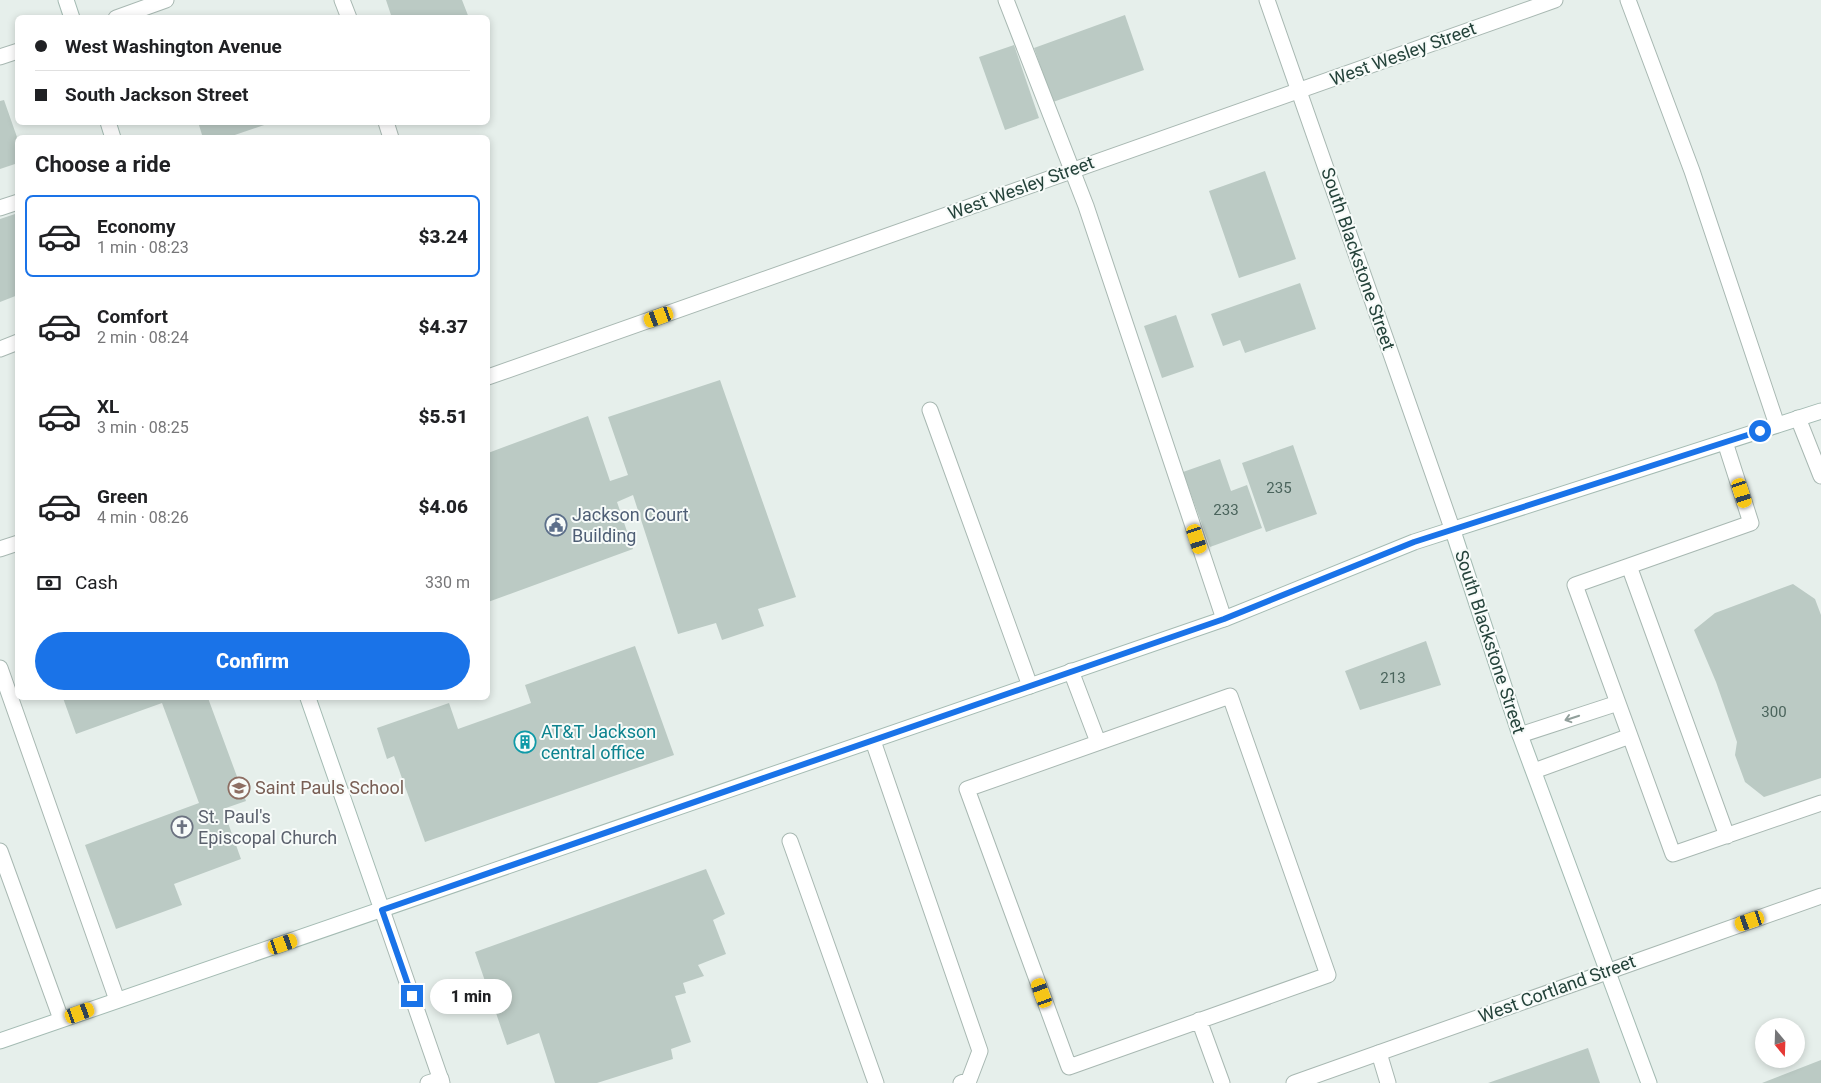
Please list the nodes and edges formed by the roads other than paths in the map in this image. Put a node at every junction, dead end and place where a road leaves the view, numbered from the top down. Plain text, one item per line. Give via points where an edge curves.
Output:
1 (66, 0) edge
2 (166, 0) edge
3 (342, 0) edge
4 (1006, 0) edge
5 (1267, 0) edge
6 (1555, 0) edge
7 (1628, 0) edge
8 (71, 15) edge
9 (124, 15) edge
10 (347, 15) edge
11 (15, 52) edge
12 (0, 57) edge
13 (1299, 91) junction
14 (1072, 170) junction
15 (15, 203) edge
16 (0, 208) edge
17 (15, 343) edge
18 (0, 349) edge
19 (490, 376) edge
20 (930, 410) dead end
21 (1821, 411) edge
22 (1798, 418) junction
23 (1778, 425) junction
24 (1725, 442) junction
25 (1821, 476) edge
26 (1453, 531) junction
27 (15, 544) edge
28 (0, 549) edge
29 (1629, 566) junction
30 (1224, 619) junction
31 (0, 668) edge
32 (1072, 671) junction
33 (1030, 686) junction
34 (309, 700) edge
35 (1618, 703) junction
36 (1520, 736) junction
37 (1630, 736) junction
38 (873, 741) junction
39 (1098, 742) junction
40 (1534, 771) junction
41 (1821, 803) edge
42 (1727, 836) junction
43 (790, 841) dead end
44 (0, 851) edge
45 (1821, 896) edge
46 (382, 910) junction
47 (1608, 970) junction
48 (117, 1000) junction
49 (61, 1020) junction
50 (1199, 1020) junction
51 (0, 1042) edge
52 (1379, 1053) junction
53 (437, 1082) edge
54 (876, 1083) edge
55 (961, 1083) edge
56 (1222, 1083) edge
57 (1294, 1083) edge
58 (1388, 1083) edge
59 (1649, 1083) edge

1 - 8 street
2 - 9 street
3 - 10 street
4 - 14 street
5 - 13 street, South Blackstone Street
6 - 13 street, West Wesley Street
7 - 23 street via 1692,171
11 - 12 street
13 - 14 street, West Wesley Street
13 - 26 street, South Blackstone Street
14 - 19 street, West Wesley Street
14 - 30 street
15 - 16 street
17 - 18 street
20 - 33 street
21 - 22 street
22 - 23 street
22 - 25 street
23 - 24 street
24 - 26 street
24 - 29 street via 1751,523
26 - 30 street via 1414,542
26 - 36 street, South Blackstone Street
27 - 28 street
29 - 35 street via 1575,585
29 - 42 street
30 - 32 street
31 - 48 street
32 - 33 street
32 - 39 street
33 - 38 street
34 - 46 street
35 -> 36 street
35 - 37 street
36 - 40 street, South Blackstone Street
37 - 40 street
37 - 42 street via 1673,854
38 - 46 street
38 - 55 street via 980,1051 969,1080
39 - 50 street via 1230,696 1328,975
39 - 50 street via 967,788 1069,1067
40 - 47 street, South Blackstone Street
41 - 42 street
43 - 54 street
44 - 49 street
45 - 47 street, West Cortland Street
46 - 48 street
46 - 53 street
47 - 52 street, West Cortland Street
47 - 59 street, South Blackstone Street
48 - 49 street
49 - 51 street
50 - 56 street
52 - 57 street, West Cortland Street
52 - 58 street

